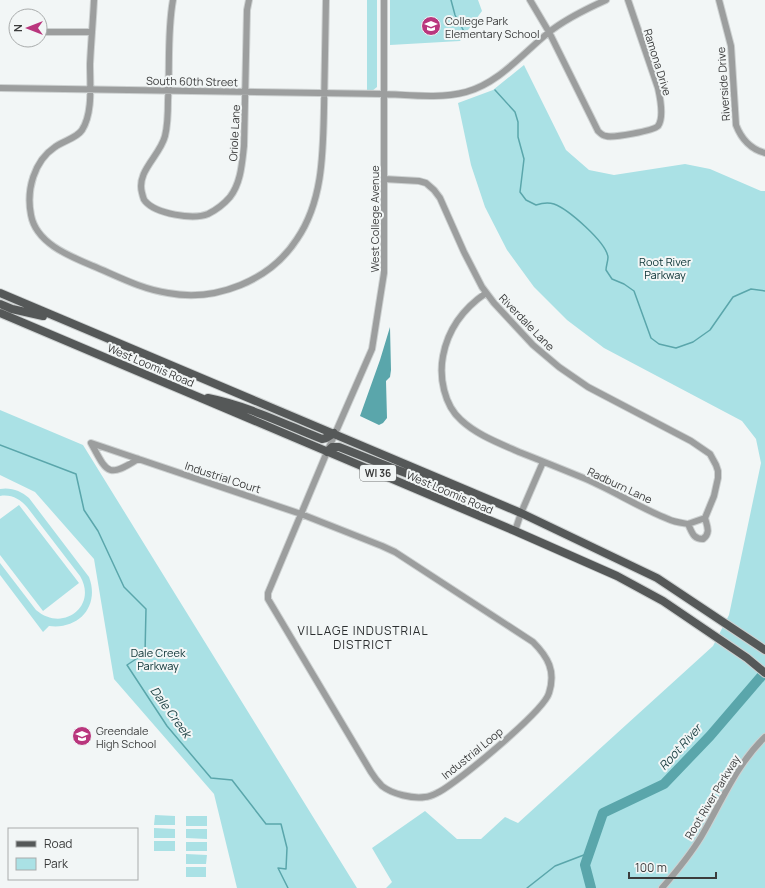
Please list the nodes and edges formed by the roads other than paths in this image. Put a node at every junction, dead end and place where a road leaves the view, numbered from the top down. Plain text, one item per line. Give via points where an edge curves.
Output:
1 (94, 0) edge
2 (173, 0) edge
3 (249, 0) edge
4 (326, 0) edge
5 (384, 0) edge
6 (530, 0) edge
7 (606, 0) edge
8 (628, 0) edge
9 (719, 0) edge
10 (48, 32) edge
11 (92, 32) junction
12 (549, 32) junction
13 (0, 88) edge
14 (12, 88) junction
15 (89, 90) junction
16 (0, 92) edge
17 (169, 92) junction
18 (246, 92) junction
19 (325, 93) junction
20 (384, 94) junction
21 (765, 153) edge
22 (384, 179) junction
23 (0, 293) edge
24 (486, 293) junction
25 (0, 304) edge
26 (0, 313) edge
27 (65, 321) junction
28 (190, 394) junction
29 (334, 433) junction
30 (326, 452) junction
31 (138, 459) junction
32 (543, 462) junction
33 (483, 496) junction
34 (521, 513) junction
35 (301, 514) junction
36 (705, 518) junction
37 (688, 524) junction
38 (515, 531) junction
39 (765, 650) edge
40 (765, 673) edge
41 (765, 737) edge
42 (662, 888) edge

1 - 11 street
2 - 17 street, Oriole Lane via 169,36
3 - 18 street, Oriole Lane
4 - 19 street
5 - 20 street, West College Avenue
6 - 12 street, Ramona Drive
7 - 12 street, South 60th Street via 584,10
8 - 12 street, Ramona Drive via 660,97 660,118 658,125 652,129 611,136 604,136 598,132
9 - 21 street, Riverside Drive via 731,46 736,125 749,145
10 - 11 street
11 - 15 street
12 - 20 street, South 60th Street via 490,81 466,92 442,95
13 - 14 street, South 60th Street
14 - 15 street, South 60th Street
14 - 16 street
15 - 17 street, South 60th Street
15 - 19 street via 90,106 81,133 54,148 41,161 32,181 29,200 31,217 39,234 65,254 140,286 193,296 222,292 244,284 283,257 296,241 307,224 321,172
17 - 18 street, South 60th Street
17 - 18 street, Oriole Lane via 164,140 144,173 141,191 144,200 154,208 172,215 189,216 207,214 221,206 236,186 244,152
18 - 19 street, South 60th Street
19 - 20 street, South 60th Street
20 - 22 street, West College Avenue
22 - 24 street, Riverdale Lane via 419,181 434,190
22 - 29 street, West College Avenue via 384,273 372,349
23 - 27 main road, West Loomis Road / WI 36
24 - 32 street, Radburn Lane via 456,322 448,338 442,362 443,387 451,406 461,420 478,433
24 - 36 street, Riverdale Lane via 533,345 565,371 604,396 691,441 710,454 716,465 718,478
25 - 27 main road
26 - 28 main road, West Loomis Road / WI 36
27 - 29 main road, West Loomis Road / WI 36
28 - 29 main road via 254,411 322,439
28 - 30 main road, West Loomis Road / WI 36
29 - 30 street, West College Avenue
29 - 33 main road, West Loomis Road / WI 36
30 - 33 main road via 332,447 338,447 435,484
30 - 35 street, Industrial Loop
30 - 38 main road, West Loomis Road / WI 36
31 - 31 street, Industrial Court via 121,453 91,443 100,461 109,470 119,471
31 - 35 street, Industrial Court
32 - 34 street
32 - 37 street, Radburn Lane via 588,480 669,520
33 - 34 main road, West Loomis Road / WI 36
34 - 38 street
34 - 39 main road, West Loomis Road / WI 36 via 657,578
35 - 35 street, Industrial Loop via 268,593 270,604 343,727 381,785 408,797 427,797 440,792 538,709 549,694 552,675 547,658 533,642 395,552
36 - 37 street
36 - 37 street via 708,534 703,539 693,536
38 - 40 main road, West Loomis Road / WI 36 via 616,576 663,601
41 - 42 street, Root River Parkway via 736,773 701,838

